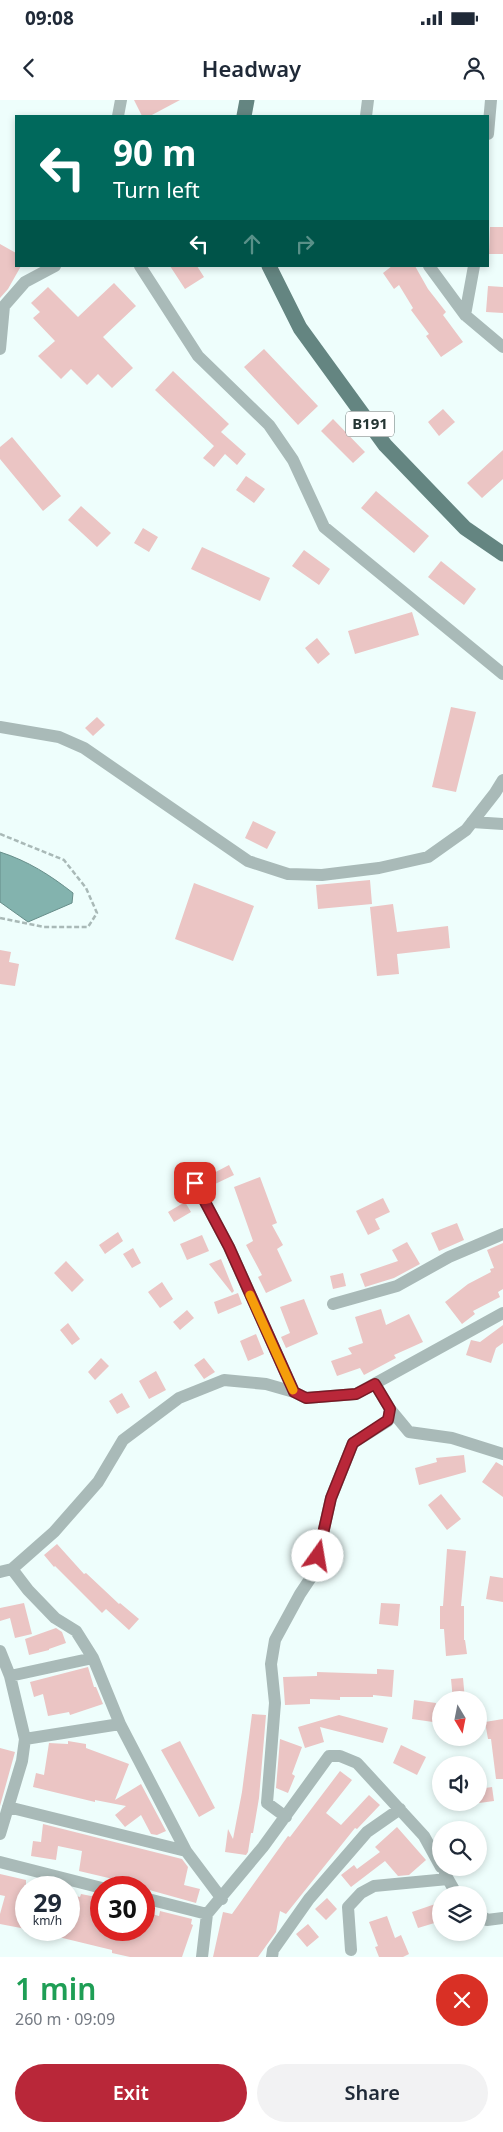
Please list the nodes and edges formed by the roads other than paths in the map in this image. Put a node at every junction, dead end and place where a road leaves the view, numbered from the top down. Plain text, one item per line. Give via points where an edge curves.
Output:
1 (121, 100) edge
2 (247, 100) edge
3 (368, 100) edge
4 (491, 100) edge
5 (118, 115) edge
6 (244, 115) edge
7 (366, 115) edge
8 (489, 123) edge
9 (53, 267) edge
10 (141, 267) edge
11 (270, 267) edge
12 (430, 267) edge
13 (474, 267) edge
14 (465, 315) junction
15 (503, 347) edge
16 (0, 349) edge
17 (503, 554) edge
18 (503, 674) edge
19 (0, 728) edge
20 (503, 780) edge
21 (472, 822) junction
22 (503, 824) edge
23 (195, 1183) dead end
24 (503, 1234) edge
25 (333, 1304) dead end
26 (503, 1313) edge
27 (375, 1384) junction
28 (294, 1392) junction
29 (390, 1409) junction
30 (503, 1454) edge
31 (6, 1571) edge
32 (0, 1651) edge
33 (92, 1658) junction
34 (10, 1676) junction
35 (120, 1724) junction
36 (25, 1739) junction
37 (8, 1807) junction
38 (400, 1809) junction
39 (286, 1817) junction
40 (0, 1834) edge
41 (186, 1851) junction
42 (432, 1851) edge
43 (0, 1862) edge
44 (446, 1876) edge
45 (448, 1880) junction
46 (90, 1885) edge
47 (452, 1886) edge
48 (222, 1898) junction
49 (155, 1901) edge
50 (207, 1914) junction
51 (503, 1918) edge
52 (487, 1920) edge
53 (351, 1950) dead end
54 (202, 1957) edge
55 (272, 1957) edge

1 - 5 street
2 - 6 main road
3 - 7 street
4 - 8 street
9 - 16 street via 25,282 4,306
10 - 18 street via 198,356 269,425 294,460 324,527
11 - 17 main road, B191 via 300,328 385,445 465,528
12 - 14 street
13 - 14 street
14 - 15 street
19 - 21 street via 59,737 84,748 248,861 288,874 322,875 379,868 428,857 466,830
20 - 21 street
21 - 22 street
23 - 28 street via 229,1247
24 - 25 street via 449,1257 397,1286
26 - 27 street
27 - 28 street via 356,1394 306,1398
27 - 29 street
28 - 31 street via 266,1384 224,1380 179,1398 123,1440 98,1482 54,1532
29 - 30 street via 409,1432 452,1438
29 - 39 street via 388,1420 353,1443 331,1498 314,1573 275,1640 271,1664 275,1703 267,1803
31 - 33 street via 55,1618 76,1632
32 - 34 street
33 - 34 street
33 - 35 street
34 - 36 street
35 - 36 street
35 - 41 street
36 - 37 street
37 - 40 street
37 - 41 street
38 - 39 street via 358,1763 330,1756
38 - 42 street via 424,1836
38 - 55 street via 367,1832 309,1898 273,1950
39 - 48 street
41 - 48 street
43 - 46 street
44 - 45 street
45 - 47 street
45 - 53 street via 374,1886 361,1893 348,1907
48 - 50 street
49 - 50 street
50 - 54 street
51 - 52 street

